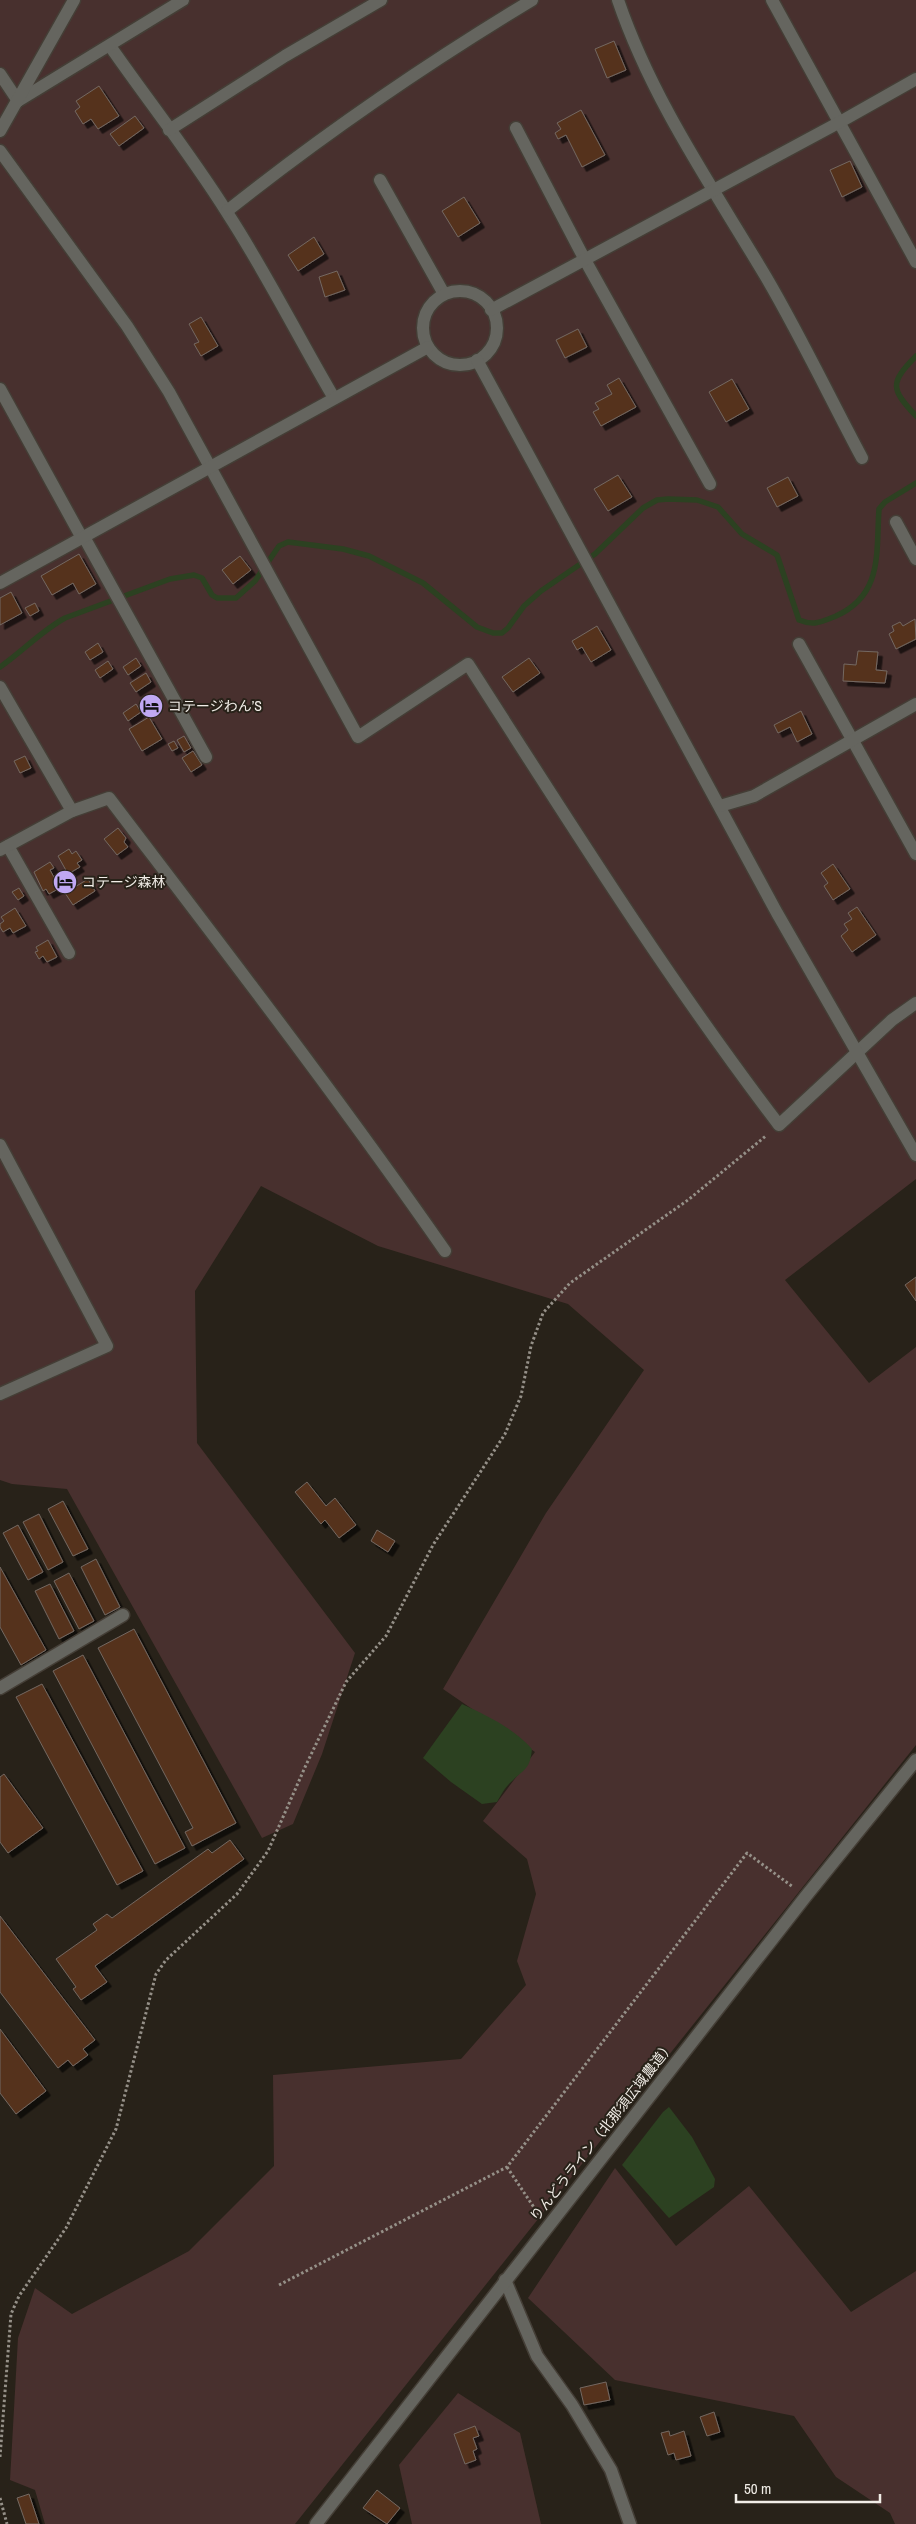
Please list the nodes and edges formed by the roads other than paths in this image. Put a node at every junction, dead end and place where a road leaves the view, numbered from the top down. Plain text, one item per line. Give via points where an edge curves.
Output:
1 (74, 0) edge
2 (183, 0) edge
3 (381, 0) edge
4 (532, 0) edge
5 (618, 0) edge
6 (772, 0) edge
7 (110, 46) junction
8 (0, 74) edge
9 (916, 79) edge
10 (18, 101) junction
11 (840, 122) junction
12 (516, 128) dead end
13 (169, 130) junction
14 (0, 131) edge
15 (0, 151) edge
16 (380, 180) dead end
17 (712, 192) junction
18 (227, 211) junction
19 (585, 260) junction
20 (916, 262) edge
21 (444, 294) junction
22 (491, 310) junction
23 (428, 347) junction
24 (477, 360) junction
25 (0, 389) edge
26 (334, 398) junction
27 (862, 458) dead end
28 (209, 468) junction
29 (710, 484) dead end
30 (896, 522) dead end
31 (83, 537) junction
32 (916, 559) edge
33 (0, 583) edge
34 (799, 644) dead end
35 (0, 687) edge
36 (916, 704) edge
37 (852, 741) junction
38 (206, 757) dead end
39 (720, 806) junction
40 (72, 811) junction
41 (4, 848) edge
42 (916, 854) edge
43 (69, 953) dead end
44 (916, 1003) edge
45 (856, 1053) junction
46 (0, 1145) edge
47 (916, 1155) edge
48 (445, 1252) dead end
49 (0, 1394) edge
50 (123, 1615) dead end
51 (0, 1688) edge
52 (916, 1760) edge
53 (505, 2280) junction
54 (316, 2524) edge
55 (630, 2524) edge

1 - 10 street
2 - 7 street
3 - 13 street via 284,56
4 - 18 street via 443,54 290,161
5 - 17 street via 632,42 656,92
6 - 11 street
7 - 10 street
7 - 13 street
8 - 10 street
9 - 11 street
10 - 14 street
11 - 17 street
11 - 20 street
12 - 19 street
13 - 18 street
15 - 28 street via 127,326 168,392
16 - 21 street
17 - 19 street
17 - 27 street via 766,278
18 - 26 street via 266,274
19 - 22 street
19 - 29 street
21 - 22 street via 470,293
21 - 23 street via 427,312 423,324
22 - 24 street via 495,320 494,342
23 - 24 street via 445,362 456,365
23 - 26 street
24 - 39 street
25 - 31 street
26 - 28 street
28 - 31 street
28 - 45 street via 358,736 468,664 615,894 714,1040 779,1125
30 - 32 street
31 - 33 street
31 - 38 street
34 - 37 street
35 - 40 street
36 - 37 street
37 - 39 street via 754,796
37 - 42 street
39 - 45 street
40 - 41 street
40 - 48 street via 109,798 275,1016
41 - 43 street
44 - 45 street
45 - 47 street
46 - 49 street via 107,1346
50 - 51 street
52 - 53 street, りんどうライン（北那須広域農道）
53 - 54 street, りんどうライン（北那須広域農道）
53 - 55 street via 537,2356 572,2405 611,2470

